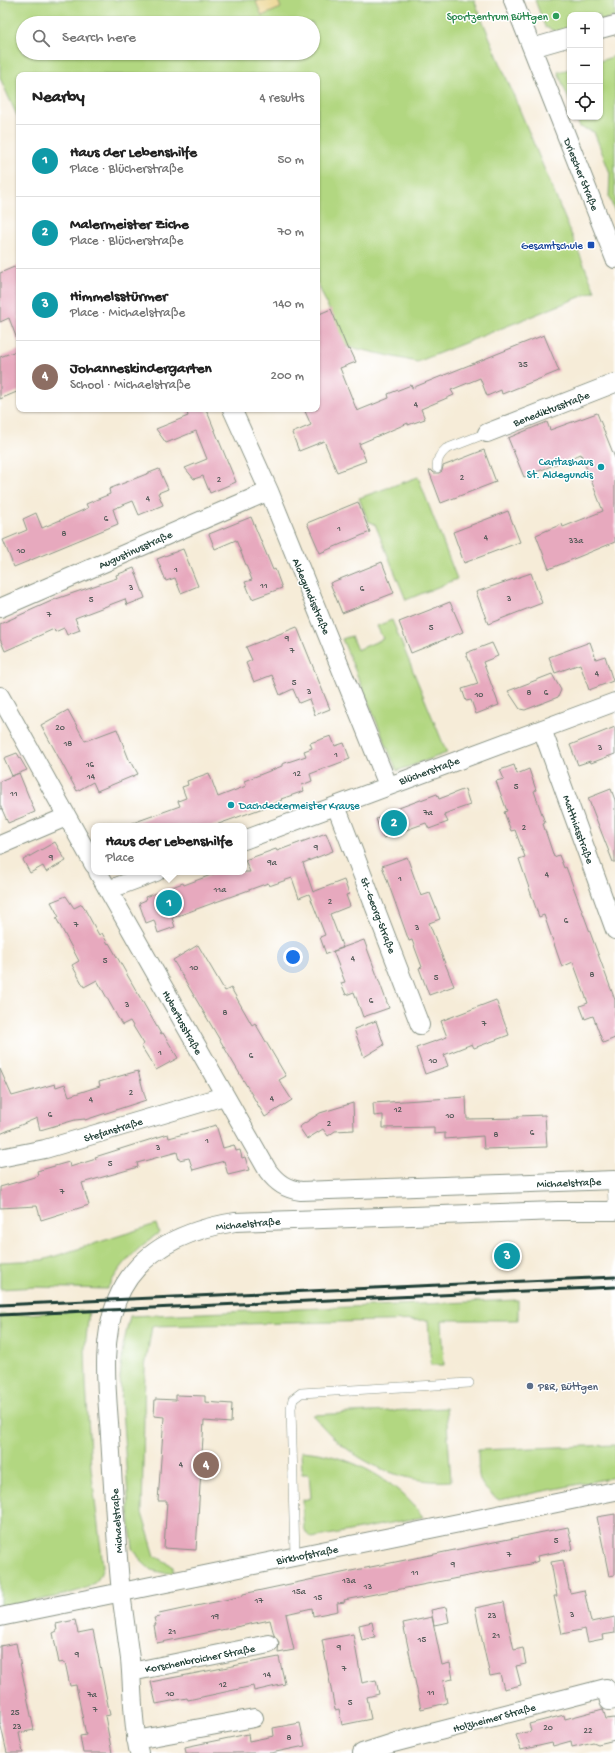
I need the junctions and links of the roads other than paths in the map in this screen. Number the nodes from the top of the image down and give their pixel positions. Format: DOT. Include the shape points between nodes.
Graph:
graph roads {
  1 [pos="513,0"];
  2 [pos="615,25"];
  3 [pos="603,28"];
  4 [pos="567,38"];
  5 [pos="532,48"];
  6 [pos="615,259"];
  7 [pos="615,383"];
  8 [pos="233,412"];
  9 [pos="487,433"];
  10 [pos="437,468"];
  11 [pos="269,490"];
  12 [pos="0,608"];
  13 [pos="0,696"];
  14 [pos="615,702"];
  15 [pos="542,729"];
  16 [pos="388,785"];
  17 [pos="336,806"];
  18 [pos="66,817"];
  19 [pos="247,839"];
  20 [pos="0,845"];
  21 [pos="91,860"];
  22 [pos="100,875"];
  23 [pos="148,875"];
  24 [pos="108,890"];
  25 [pos="615,930"];
  26 [pos="420,1026"];
  27 [pos="224,1096"];
  28 [pos="0,1158"];
  29 [pos="268,1171"];
  30 [pos="614,1180"];
  31 [pos="611,1211"];
  32 [pos="469,1383"];
  33 [pos="615,1491"];
  34 [pos="295,1556"];
  35 [pos="121,1592"];
  36 [pos="0,1617"];
  37 [pos="269,1644"];
  38 [pos="131,1672"];
  39 [pos="615,1700"];
  40 [pos="254,1718"];
  41 [pos="137,1747"];
  42 [pos="362,1753"];
  1 -- 5 [label="street, Driescher Straße"];
  2 -- 3 [label="street"];
  4 -- 5 [label="street"];
  5 -- 6 [label="street, Driescher Straße"];
  7 -- 9 [label="street, Benediktusstraße"];
  8 -- 11 [label="street, Aldegundisstraße"];
  9 -- 10 [label="lane" via="441,453 437,460"];
  11 -- 12 [label="street, Augustinusstraße"];
  11 -- 16 [label="street, Aldegundisstraße"];
  13 -- 18 [label="street"];
  14 -- 15 [label="street, Blücherstraße"];
  15 -- 16 [label="street, Blücherstraße"];
  15 -- 25 [label="street, Matthiasstraße"];
  16 -- 17 [label="street, Blücherstraße"];
  17 -- 19 [label="street, Blücherstraße"];
  17 -- 26 [label="street, St.-Georg-Straße"];
  18 -- 20 [label="street"];
  18 -- 21 [label="street"];
  22 -- 24 [label="street, Hubertusstraße"];
  23 -- 24 [label="street"];
  24 -- 27 [label="street, Hubertusstraße"];
  27 -- 28 [label="street, Stefanstraße" via="44,1149"];
  27 -- 29 [label="street, Hubertusstraße"];
  29 -- 30 [label="street, Michaelstraße" via="281,1184 301,1191"];
  30 -- 31 [label="lane, Michaelstraße"];
  31 -- 35 [label="street, Michaelstraße" via="235,1222 188,1233 162,1246 134,1271 123,1287 116,1301 109,1329 106,1362"];
  32 -- 34 [label="lane" via="301,1393 293,1399 291,1408"];
  33 -- 34 [label="street, Birkhofstraße"];
  34 -- 35 [label="street, Birkhofstraße"];
  35 -- 36 [label="street, Birkhofstraße"];
  35 -- 38 [label="street, Korschenbroicher Straße"];
  37 -- 38 [label="street, Korschenbroicher Straße"];
  38 -- 41 [label="street, Korschenbroicher Straße"];
  39 -- 42 [label="street, Holzheimer Straße" via="609,1701 606,1688"];
  40 -- 41 [label="street, Korschenbroicher Straße"];
}
